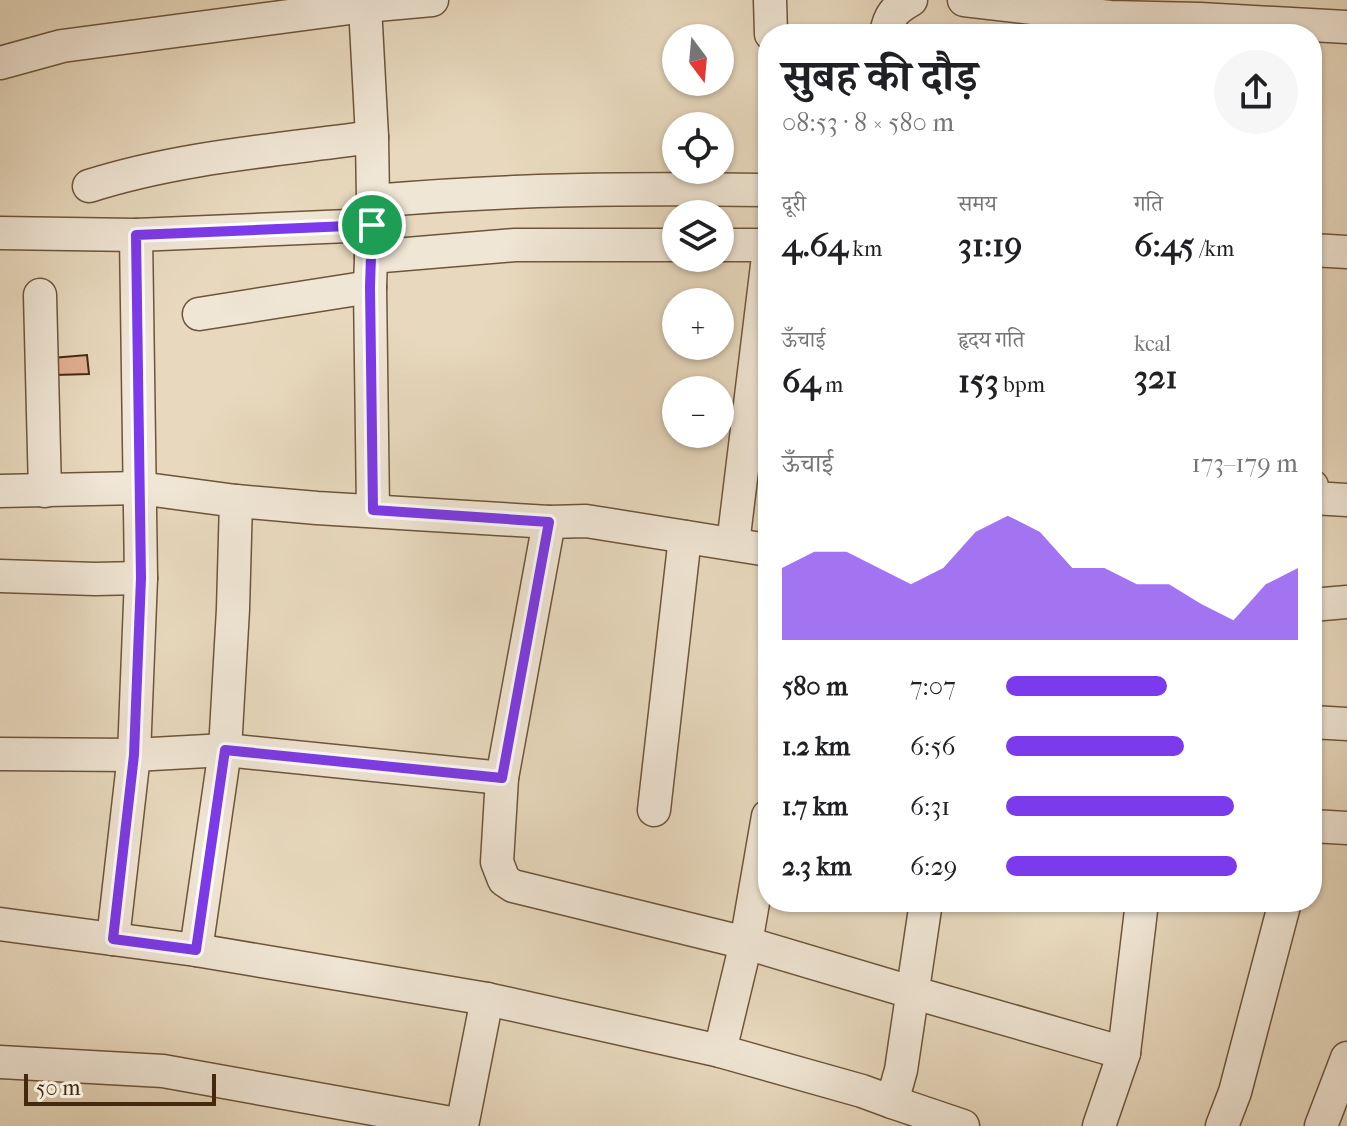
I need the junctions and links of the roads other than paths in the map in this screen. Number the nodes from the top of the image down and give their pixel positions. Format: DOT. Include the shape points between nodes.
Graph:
graph roads {
  1 [pos="432,0"];
  2 [pos="770,0"];
  3 [pos="911,0"];
  4 [pos="964,0"];
  5 [pos="365,6"];
  6 [pos="1314,20"];
  7 [pos="771,24"];
  8 [pos="888,24"];
  9 [pos="1347,27"];
  10 [pos="0,63"];
  11 [pos="372,137"];
  12 [pos="89,186"];
  13 [pos="758,190"];
  14 [pos="372,213"];
  15 [pos="0,233"];
  16 [pos="136,235"];
  17 [pos="662,245"];
  18 [pos="734,245"];
  19 [pos="758,245"];
  20 [pos="1322,251"];
  21 [pos="1347,252"];
  22 [pos="370,272"];
  23 [pos="40,295"];
  24 [pos="199,314"];
  25 [pos="758,329"];
  26 [pos="139,488"];
  27 [pos="0,491"];
  28 [pos="45,491"];
  29 [pos="1322,499"];
  30 [pos="1347,500"];
  31 [pos="236,501"];
  32 [pos="373,510"];
  33 [pos="549,522"];
  34 [pos="685,537"];
  35 [pos="733,544"];
  36 [pos="758,548"];
  37 [pos="0,576"];
  38 [pos="141,578"];
  39 [pos="1347,602"];
  40 [pos="1322,604"];
  41 [pos="1322,723"];
  42 [pos="1347,724"];
  43 [pos="225,750"];
  44 [pos="0,754"];
  45 [pos="134,755"];
  46 [pos="502,778"];
  47 [pos="654,810"];
  48 [pos="1322,827"];
  49 [pos="1347,828"];
  50 [pos="758,874"];
  51 [pos="925,912"];
  52 [pos="1141,912"];
  53 [pos="1282,912"];
  54 [pos="0,924"];
  55 [pos="113,939"];
  56 [pos="746,943"];
  57 [pos="196,950"];
  58 [pos="911,992"];
  59 [pos="487,999"];
  60 [pos="720,1051"];
  61 [pos="1124,1053"];
  62 [pos="1347,1058"];
  63 [pos="0,1062"];
  64 [pos="892,1102"];
  65 [pos="462,1126"];
  66 [pos="963,1126"];
  67 [pos="1099,1126"];
  68 [pos="1222,1126"];
  69 [pos="1321,1126"];
  1 -- 5 [label="street"];
  2 -- 7 [label="street"];
  3 -- 8 [label="street"];
  4 -- 6 [label="street" via="1110,17"];
  5 -- 10 [label="street" via="62,46"];
  5 -- 11 [label="street"];
  6 -- 9 [label="street"];
  11 -- 12 [label="street" via="169,165"];
  11 -- 14 [label="street"];
  13 -- 14 [label="street" via="422,196"];
  14 -- 16 [label="street"];
  14 -- 22 [label="street"];
  15 -- 16 [label="street"];
  16 -- 26 [label="street"];
  17 -- 22 [label="street" via="451,249"];
  18 -- 19 [label="street"];
  20 -- 21 [label="street"];
  22 -- 24 [label="street"];
  22 -- 32 [label="street"];
  23 -- 28 [label="street"];
  25 -- 35 [label="street"];
  26 -- 28 [label="street"];
  26 -- 31 [label="street"];
  26 -- 38 [label="street"];
  27 -- 28 [label="street"];
  29 -- 30 [label="street"];
  31 -- 32 [label="street"];
  31 -- 43 [label="street"];
  32 -- 33 [label="street"];
  33 -- 34 [label="street" via="586,521"];
  33 -- 46 [label="street"];
  34 -- 35 [label="street"];
  34 -- 47 [label="street"];
  35 -- 36 [label="street"];
  37 -- 38 [label="street"];
  38 -- 45 [label="street"];
  39 -- 40 [label="street"];
  41 -- 42 [label="street"];
  43 -- 45 [label="street"];
  43 -- 46 [label="street"];
  43 -- 57 [label="street"];
  44 -- 45 [label="street"];
  45 -- 55 [label="street"];
  46 -- 56 [label="street" via="497,862 504,880"];
  48 -- 49 [label="street"];
  50 -- 56 [label="street"];
  51 -- 58 [label="street"];
  52 -- 61 [label="street"];
  53 -- 68 [label="street"];
  54 -- 55 [label="street"];
  55 -- 57 [label="street"];
  56 -- 58 [label="street"];
  56 -- 60 [label="street"];
  57 -- 59 [label="street"];
  58 -- 61 [label="street"];
  58 -- 64 [label="street"];
  59 -- 60 [label="street"];
  59 -- 65 [label="street"];
  60 -- 64 [label="street"];
  61 -- 67 [label="street"];
  62 -- 69 [label="street"];
  63 -- 65 [label="street" via="163,1071"];
  64 -- 66 [label="street"];
}
